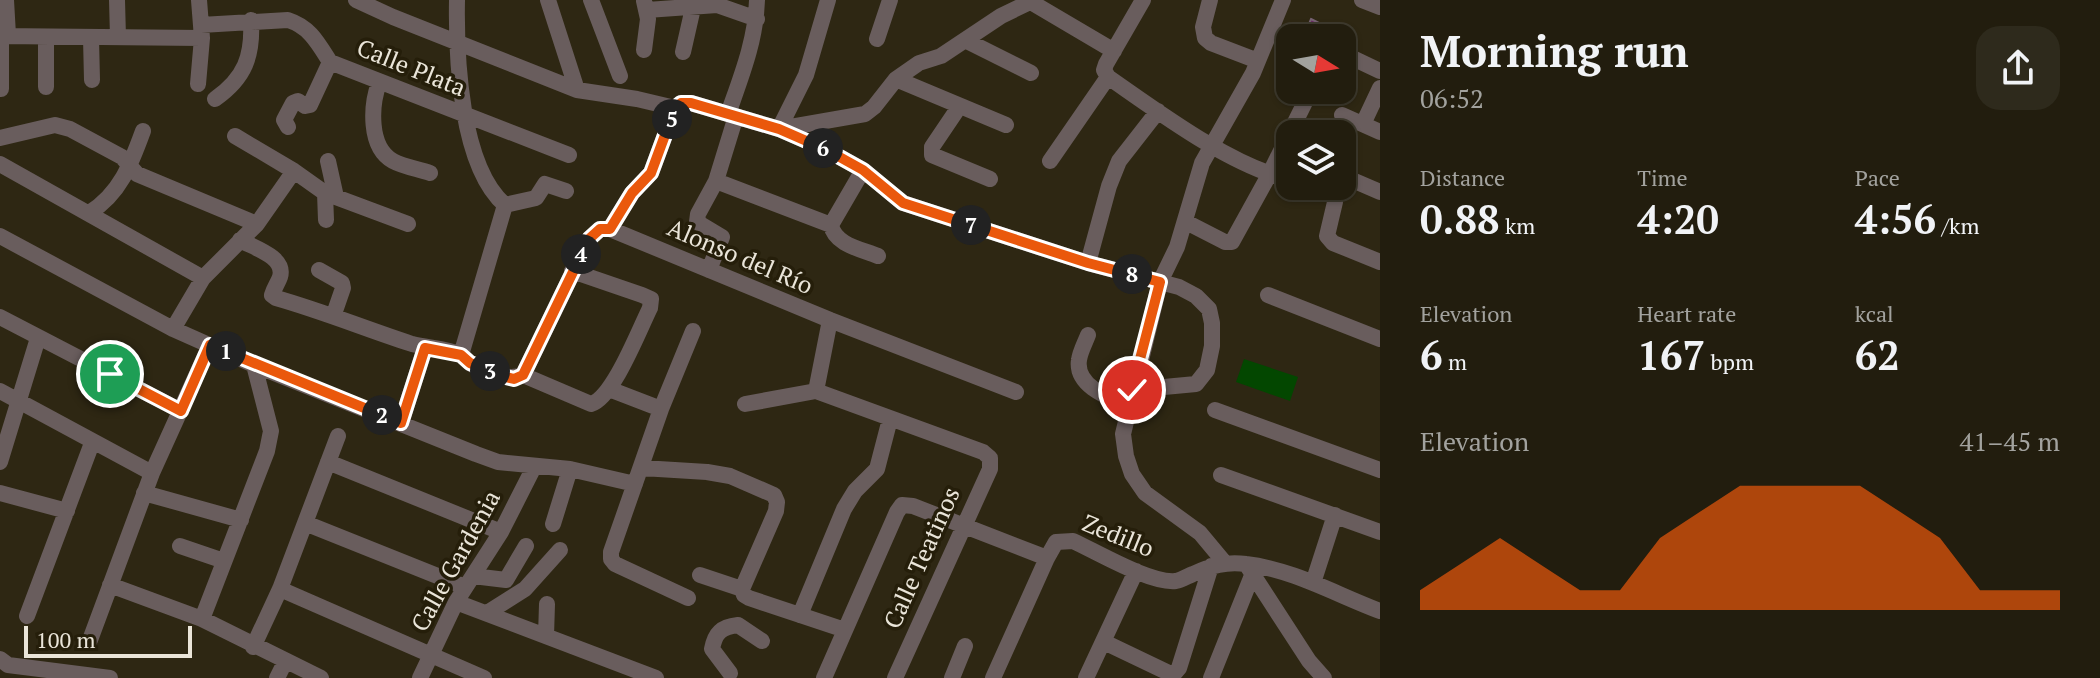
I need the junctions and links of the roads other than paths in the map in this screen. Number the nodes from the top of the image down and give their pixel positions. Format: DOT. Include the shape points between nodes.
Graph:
graph roads {
  1 [pos="6,0"];
  2 [pos="117,0"];
  3 [pos="199,0"];
  4 [pos="356,0"];
  5 [pos="457,0"];
  6 [pos="548,0"];
  7 [pos="591,0"];
  8 [pos="757,0"];
  9 [pos="828,0"];
  10 [pos="890,0"];
  11 [pos="1143,0"];
  12 [pos="1210,0"];
  13 [pos="1283,0"];
  14 [pos="1033,1"];
  15 [pos="717,3"];
  16 [pos="676,4"];
  17 [pos="645,5"];
  18 [pos="693,8"];
  19 [pos="757,19"];
  20 [pos="251,20"];
  21 [pos="201,32"];
  22 [pos="3,36"];
  23 [pos="46,37"];
  24 [pos="118,37"];
  25 [pos="91,38"];
  26 [pos="877,39"];
  27 [pos="965,40"];
  28 [pos="456,41"];
  29 [pos="644,50"];
  30 [pos="1114,51"];
  31 [pos="683,52"];
  32 [pos="1356,60"];
  33 [pos="1258,61"];
  34 [pos="330,62"];
  35 [pos="1380,71"];
  36 [pos="1031,73"];
  37 [pos="1106,73"];
  38 [pos="620,76"];
  39 [pos="896,79"];
  40 [pos="92,80"];
  41 [pos="379,83"];
  42 [pos="198,84"];
  43 [pos="46,87"];
  44 [pos="1380,88"];
  45 [pos="1,89"];
  46 [pos="577,90"];
  47 [pos="215,99"];
  48 [pos="1304,104"];
  49 [pos="959,107"];
  50 [pos="675,108"];
  51 [pos="1158,111"];
  52 [pos="732,115"];
  53 [pos="1342,115"];
  54 [pos="465,116"];
  55 [pos="1363,124"];
  56 [pos="1006,125"];
  57 [pos="288,127"];
  58 [pos="779,129"];
  59 [pos="143,131"];
  60 [pos="1380,132"];
  61 [pos="235,136"];
  62 [pos="0,138"];
  63 [pos="1212,145"];
  64 [pos="569,155"];
  65 [pos="328,161"];
  66 [pos="1050,161"];
  67 [pos="0,164"];
  68 [pos="130,165"];
  69 [pos="863,170"];
  70 [pos="294,171"];
  71 [pos="430,173"];
  72 [pos="1269,175"];
  73 [pos="1276,177"];
  74 [pos="990,179"];
  75 [pos="716,181"];
  76 [pos="1356,182"];
  77 [pos="566,191"];
  78 [pos="1380,192"];
  79 [pos="331,195"];
  80 [pos="1335,200"];
  81 [pos="505,205"];
  82 [pos="89,213"];
  83 [pos="326,220"];
  84 [pos="1186,222"];
  85 [pos="257,224"];
  86 [pos="408,224"];
  87 [pos="831,225"];
  88 [pos="610,229"];
  89 [pos="0,236"];
  90 [pos="240,240"];
  91 [pos="878,256"];
  92 [pos="1380,262"];
  93 [pos="1088,263"];
  94 [pos="319,270"];
  95 [pos="709,270"];
  96 [pos="572,271"];
  97 [pos="203,278"];
  98 [pos="1160,282"];
  99 [pos="1268,295"];
  100 [pos="334,314"];
  101 [pos="0,317"];
  102 [pos="830,320"];
  103 [pos="173,329"];
  104 [pos="693,331"];
  105 [pos="1088,335"];
  106 [pos="38,338"];
  107 [pos="1380,339"];
  108 [pos="210,345"];
  109 [pos="425,348"];
  110 [pos="461,355"];
  111 [pos="254,365"];
  112 [pos="523,375"];
  113 [pos="609,389"];
  114 [pos="0,391"];
  115 [pos="816,391"];
  116 [pos="1016,392"];
  117 [pos="1130,398"];
  118 [pos="17,401"];
  119 [pos="745,404"];
  120 [pos="661,409"];
  121 [pos="1215,410"];
  122 [pos="181,411"];
  123 [pos="890,419"];
  124 [pos="401,423"];
  125 [pos="338,436"];
  126 [pos="92,443"];
  127 [pos="0,462"];
  128 [pos="328,462"];
  129 [pos="534,467"];
  130 [pos="570,469"];
  131 [pos="1380,470"];
  132 [pos="152,473"];
  133 [pos="1221,475"];
  134 [pos="638,476"];
  135 [pos="0,493"];
  136 [pos="144,493"];
  137 [pos="67,511"];
  138 [pos="1335,515"];
  139 [pos="241,520"];
  140 [pos="305,523"];
  141 [pos="553,524"];
  142 [pos="962,527"];
  143 [pos="501,532"];
  144 [pos="1380,532"];
  145 [pos="180,546"];
  146 [pos="526,546"];
  147 [pos="560,550"];
  148 [pos="1047,558"];
  149 [pos="224,561"];
  150 [pos="1218,564"];
  151 [pos="1250,568"];
  152 [pos="1136,571"];
  153 [pos="700,575"];
  154 [pos="1313,583"];
  155 [pos="110,585"];
  156 [pos="465,588"];
  157 [pos="280,589"];
  158 [pos="742,589"];
  159 [pos="688,598"];
  160 [pos="547,604"];
  161 [pos="1380,611"];
  162 [pos="487,613"];
  163 [pos="800,615"];
  164 [pos="27,616"];
  165 [pos="202,619"];
  166 [pos="845,630"];
  167 [pos="546,636"];
  168 [pos="90,640"];
  169 [pos="762,641"];
  170 [pos="1104,642"];
  171 [pos="965,646"];
  172 [pos="253,647"];
  173 [pos="432,654"];
  174 [pos="1309,661"];
  175 [pos="285,662"];
  176 [pos="4,667"];
  177 [pos="733,676"];
  178 [pos="104,678"];
  179 [pos="277,678"];
  180 [pos="321,678"];
  181 [pos="420,678"];
  182 [pos="484,678"];
  183 [pos="656,678"];
  184 [pos="824,678"];
  185 [pos="895,678"];
  186 [pos="952,678"];
  187 [pos="993,678"];
  188 [pos="1086,678"];
  189 [pos="1211,678"];
  190 [pos="1303,678"];
  191 [pos="1324,678"];
  1 -- 22 [label="street"];
  2 -- 24 [label="street"];
  3 -- 21 [label="street"];
  4 -- 28 [label="street"];
  5 -- 28 [label="street"];
  6 -- 46 [label="street"];
  7 -- 38 [label="street"];
  8 -- 19 [label="street"];
  9 -- 58 [label="street" via="806,75"];
  10 -- 26 [label="street"];
  11 -- 30 [label="street"];
  12 -- 33 [label="street" via="1205,38"];
  13 -- 33 [label="street"];
  14 -- 27 [label="street"];
  14 -- 30 [label="street"];
  15 -- 18 [label="street"];
  15 -- 19 [label="street"];
  16 -- 17 [label="street"];
  16 -- 18 [label="street"];
  17 -- 29 [label="street"];
  18 -- 31 [label="street"];
  19 -- 52 [label="street"];
  20 -- 21 [label="street, Calle Plata"];
  20 -- 34 [label="street, Calle Plata" via="300,24"];
  20 -- 47 [label="street" via="252,46 244,67 233,87"];
  21 -- 24 [label="street, Calle Plata"];
  21 -- 42 [label="street"];
  22 -- 23 [label="street, Calle Plata"];
  22 -- 45 [label="street"];
  23 -- 25 [label="street, Calle Plata"];
  23 -- 43 [label="street"];
  24 -- 25 [label="street, Calle Plata"];
  25 -- 40 [label="street"];
  27 -- 36 [label="street"];
  27 -- 39 [label="street"];
  28 -- 46 [label="street"];
  28 -- 54 [label="street"];
  30 -- 37 [label="street"];
  32 -- 35 [label="street"];
  33 -- 63 [label="street"];
  34 -- 41 [label="street, Calle Plata"];
  34 -- 57 [label="street" via="310,105 293,103 284,120"];
  37 -- 51 [label="street"];
  37 -- 66 [label="street"];
  39 -- 49 [label="street"];
  39 -- 58 [label="street" via="865,114"];
  41 -- 54 [label="street, Calle Plata"];
  41 -- 71 [label="street" via="371,116 386,155"];
  44 -- 55 [label="street"];
  46 -- 50 [label="street"];
  48 -- 72 [label="street"];
  49 -- 56 [label="street"];
  49 -- 74 [label="street" via="932,155"];
  50 -- 52 [label="street" via="691,103"];
  50 -- 88 [label="street" via="651,173"];
  51 -- 63 [label="street"];
  51 -- 93 [label="street" via="1119,161"];
  52 -- 58 [label="street"];
  52 -- 75 [label="street"];
  53 -- 55 [label="street"];
  54 -- 64 [label="street, Calle Plata"];
  54 -- 81 [label="street" via="479,169"];
  55 -- 60 [label="street"];
  58 -- 69 [label="street"];
  59 -- 68 [label="street"];
  61 -- 70 [label="street"];
  62 -- 68 [label="street" via="55,125"];
  63 -- 72 [label="street"];
  63 -- 84 [label="street"];
  65 -- 79 [label="street"];
  67 -- 82 [label="street"];
  68 -- 82 [label="street" via="105,203"];
  68 -- 85 [label="street" via="137,174"];
  69 -- 87 [label="street"];
  69 -- 93 [label="street" via="903,203"];
  70 -- 79 [label="street"];
  70 -- 85 [label="street"];
  72 -- 73 [label="street"];
  72 -- 84 [label="street" via="1232,242"];
  75 -- 87 [label="street"];
  75 -- 95 [label="street" via="697,222 722,237"];
  76 -- 78 [label="street"];
  77 -- 81 [label="street" via="545,184 536,198"];
  79 -- 83 [label="street"];
  79 -- 86 [label="street"];
  80 -- 92 [label="street" via="1327,236"];
  81 -- 110 [label="street"];
  82 -- 97 [label="street"];
  84 -- 98 [label="street"];
  85 -- 90 [label="street"];
  87 -- 91 [label="street" via="839,241"];
  88 -- 95 [label="street, Alonso del Río"];
  88 -- 96 [label="street" via="600,229 589,239"];
  89 -- 103 [label="street"];
  90 -- 97 [label="street"];
  90 -- 100 [label="street" via="280,266 272,295"];
  93 -- 98 [label="street"];
  94 -- 100 [label="street" via="342,283"];
  95 -- 102 [label="street, Alonso del Río"];
  96 -- 112 [label="street"];
  96 -- 113 [label="street" via="651,299"];
  97 -- 103 [label="street"];
  98 -- 117 [label="street"];
  98 -- 117 [label="street" via="1196,296 1209,309 1212,346 1207,370 1196,384"];
  99 -- 107 [label="street"];
  100 -- 109 [label="street"];
  101 -- 106 [label="street"];
  102 -- 115 [label="street"];
  102 -- 116 [label="street, Alonso del Río"];
  103 -- 108 [label="street"];
  104 -- 120 [label="street"];
  105 -- 117 [label="street" via="1079,370 1089,385 1101,394"];
  106 -- 118 [label="street"];
  106 -- 122 [label="street"];
  108 -- 111 [label="street"];
  108 -- 122 [label="street"];
  109 -- 110 [label="street"];
  109 -- 124 [label="street"];
  110 -- 112 [label="street" via="502,376"];
  111 -- 124 [label="street"];
  111 -- 139 [label="street" via="271,431"];
  112 -- 113 [label="street" via="591,404"];
  113 -- 120 [label="street"];
  114 -- 118 [label="street"];
  115 -- 119 [label="street"];
  115 -- 123 [label="street"];
  117 -- 150 [label="street" via="1123,434 1132,474 1145,493 1200,533"];
  118 -- 126 [label="street"];
  118 -- 127 [label="street"];
  120 -- 134 [label="street"];
  121 -- 131 [label="street"];
  122 -- 132 [label="street"];
  123 -- 142 [label="street, Calle Teatinos" via="990,458 990,469"];
  123 -- 163 [label="street" via="877,469 844,509"];
  124 -- 129 [label="street" via="498,462"];
  125 -- 128 [label="street"];
  126 -- 132 [label="street"];
  126 -- 137 [label="street"];
  128 -- 140 [label="street"];
  128 -- 143 [label="street"];
  129 -- 130 [label="street"];
  129 -- 143 [label="street, Calle Gardenia"];
  130 -- 134 [label="street"];
  130 -- 141 [label="street"];
  132 -- 136 [label="street"];
  133 -- 138 [label="street"];
  134 -- 158 [label="street" via="707,472 774,495 776,511"];
  134 -- 159 [label="street" via="611,559"];
  135 -- 137 [label="street"];
  136 -- 139 [label="street"];
  136 -- 155 [label="street"];
  137 -- 164 [label="street"];
  138 -- 144 [label="street"];
  138 -- 154 [label="street"];
  139 -- 149 [label="street"];
  140 -- 156 [label="street"];
  140 -- 157 [label="street"];
  142 -- 148 [label="street"];
  142 -- 166 [label="street" via="902,505"];
  142 -- 185 [label="street, Calle Teatinos"];
  143 -- 156 [label="street, Calle Gardenia"];
  145 -- 149 [label="street"];
  146 -- 156 [label="street" via="506,580"];
  147 -- 162 [label="street" via="525,589"];
  148 -- 152 [label="street, Zedillo" via="1056,542 1073,541"];
  148 -- 187 [label="street"];
  149 -- 165 [label="street"];
  150 -- 151 [label="street, Zedillo"];
  150 -- 152 [label="street, Zedillo" via="1177,581"];
  150 -- 170 [label="street" via="1173,675"];
  151 -- 154 [label="street, Zedillo"];
  151 -- 174 [label="street"];
  151 -- 189 [label="street"];
  152 -- 170 [label="street"];
  153 -- 158 [label="street"];
  154 -- 161 [label="street, Zedillo"];
  155 -- 165 [label="street"];
  155 -- 168 [label="street"];
  156 -- 162 [label="street"];
  156 -- 173 [label="street, Calle Gardenia"];
  157 -- 172 [label="street"];
  157 -- 173 [label="street"];
  158 -- 163 [label="street" via="749,598"];
  160 -- 167 [label="street"];
  162 -- 167 [label="street"];
  163 -- 166 [label="street"];
  165 -- 172 [label="street"];
  166 -- 184 [label="street"];
  167 -- 183 [label="street"];
  169 -- 177 [label="street" via="738,625 725,626 715,635 712,649"];
  170 -- 188 [label="street"];
  171 -- 186 [label="street"];
  172 -- 175 [label="street"];
  173 -- 181 [label="street, Calle Gardenia"];
  173 -- 182 [label="street"];
  174 -- 190 [label="street"];
  174 -- 191 [label="street"];
  175 -- 179 [label="street"];
  175 -- 180 [label="street"];
  176 -- 178 [label="street"];
}
